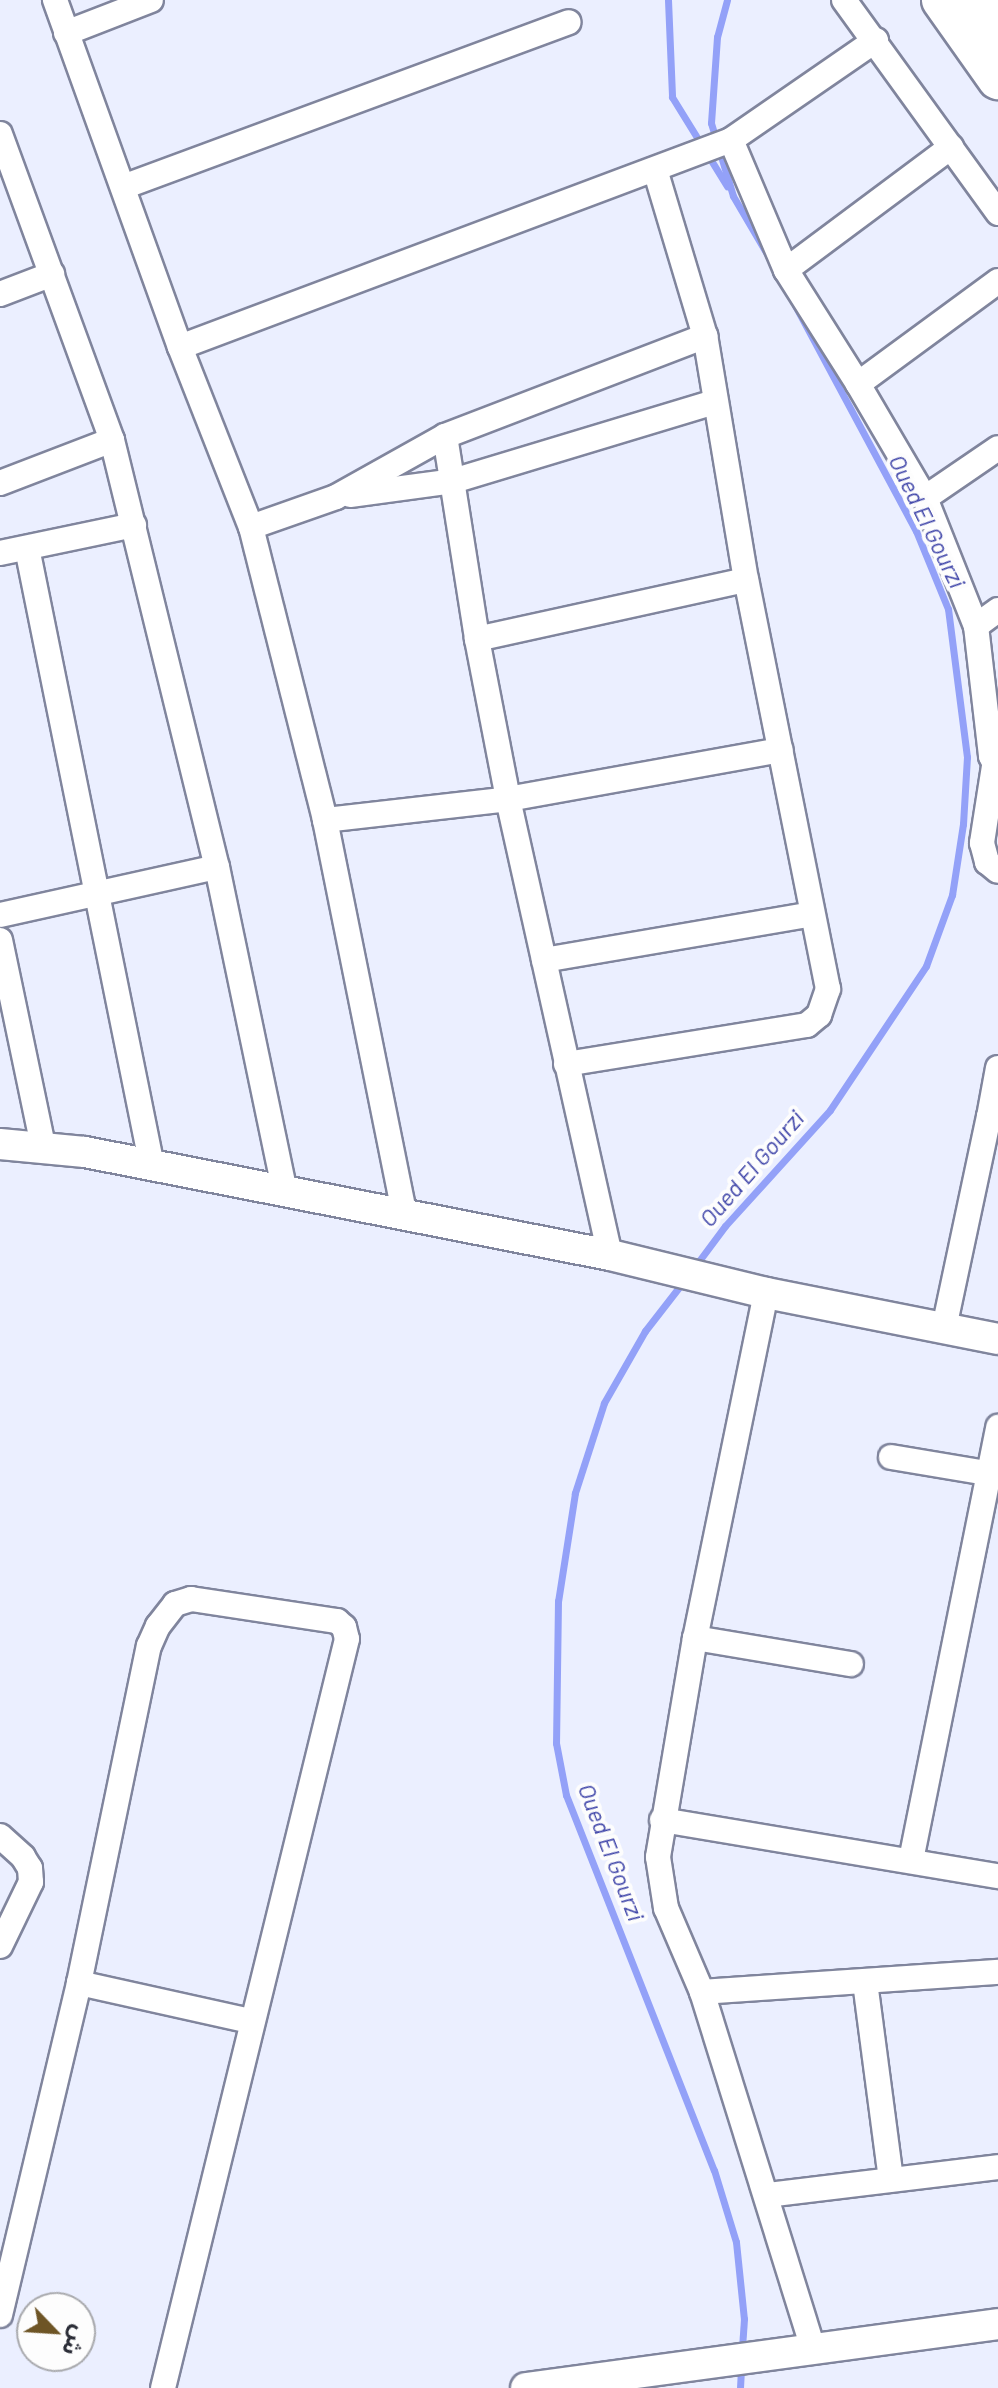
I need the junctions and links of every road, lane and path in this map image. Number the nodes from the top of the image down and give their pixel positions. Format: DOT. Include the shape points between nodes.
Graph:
graph roads {
  1 [pos="55,0"];
  2 [pos="151,0"];
  3 [pos="844,0"];
  4 [pos="942,0"];
  5 [pos="980,0"];
  6 [pos="568,22"];
  7 [pos="998,25"];
  8 [pos="66,33"];
  9 [pos="876,40"];
  10 [pos="998,79"];
  11 [pos="0,134"];
  12 [pos="725,142"];
  13 [pos="951,147"];
  14 [pos="655,169"];
  15 [pos="123,187"];
  16 [pos="998,213"];
  17 [pos="786,270"];
  18 [pos="52,274"];
  19 [pos="998,281"];
  20 [pos="0,294"];
  21 [pos="705,336"];
  22 [pos="180,347"];
  23 [pos="858,384"];
  24 [pos="715,402"];
  25 [pos="445,436"];
  26 [pos="112,440"];
  27 [pos="998,448"];
  28 [pos="453,481"];
  29 [pos="0,483"];
  30 [pos="336,497"];
  31 [pos="925,498"];
  32 [pos="134,525"];
  33 [pos="251,527"];
  34 [pos="27,548"];
  35 [pos="0,553"];
  36 [pos="746,580"];
  37 [pos="998,610"];
  38 [pos="976,626"];
  39 [pos="477,639"];
  40 [pos="781,750"];
  41 [pos="996,768"];
  42 [pos="508,799"];
  43 [pos="325,820"];
  44 [pos="217,867"];
  45 [pos="998,871"];
  46 [pos="94,894"];
  47 [pos="812,914"];
  48 [pos="0,915"];
  49 [pos="0,940"];
  50 [pos="544,960"];
  51 [pos="566,1064"];
  52 [pos="998,1068"];
  53 [pos="993,1118"];
  54 [pos="0,1144"];
  55 [pos="43,1146"];
  56 [pos="152,1166"];
  57 [pos="285,1193"];
  58 [pos="405,1217"];
  59 [pos="610,1255"];
  60 [pos="766,1293"];
  61 [pos="944,1328"];
  62 [pos="998,1339"];
  63 [pos="998,1427"];
  64 [pos="891,1457"];
  65 [pos="987,1473"];
  66 [pos="695,1638"];
  67 [pos="851,1664"];
  68 [pos="662,1820"];
  69 [pos="0,1836"];
  70 [pos="911,1860"];
  71 [pos="997,1881"];
  72 [pos="0,1946"];
  73 [pos="998,1972"];
  74 [pos="865,1982"];
  75 [pos="79,1983"];
  76 [pos="702,1992"];
  77 [pos="251,2021"];
  78 [pos="998,2167"];
  79 [pos="891,2179"];
  80 [pos="768,2195"];
  81 [pos="0,2315"];
  82 [pos="998,2324"];
  83 [pos="813,2348"];
  84 [pos="163,2388"];
  85 [pos="526,2388"];
  1 -- 8 [label="street"];
  2 -- 8 [label="street"];
  3 -- 9 [label="street"];
  4 -- 10 [label="highway"];
  5 -- 7 [label="highway"];
  6 -- 15 [label="street"];
  8 -- 15 [label="street"];
  9 -- 12 [label="street"];
  9 -- 13 [label="street"];
  11 -- 18 [label="street"];
  12 -- 14 [label="street"];
  12 -- 17 [label="street"];
  13 -- 16 [label="street"];
  13 -- 17 [label="street"];
  14 -- 21 [label="street"];
  14 -- 22 [label="street"];
  15 -- 22 [label="street"];
  17 -- 23 [label="street"];
  18 -- 20 [label="street"];
  18 -- 26 [label="street"];
  19 -- 23 [label="street"];
  21 -- 24 [label="street"];
  21 -- 25 [label="street"];
  22 -- 33 [label="street"];
  23 -- 31 [label="street"];
  24 -- 28 [label="street"];
  24 -- 36 [label="street"];
  25 -- 28 [label="street"];
  25 -- 30 [label="street"];
  26 -- 29 [label="street"];
  26 -- 32 [label="street"];
  27 -- 31 [label="street"];
  28 -- 30 [label="street"];
  28 -- 39 [label="street"];
  30 -- 33 [label="street"];
  31 -- 38 [label="street"];
  32 -- 34 [label="street"];
  32 -- 44 [label="street"];
  33 -- 43 [label="street"];
  34 -- 35 [label="street"];
  34 -- 46 [label="street"];
  36 -- 39 [label="street"];
  36 -- 40 [label="street"];
  37 -- 38 [label="street"];
  38 -- 41 [label="street"];
  39 -- 42 [label="street"];
  40 -- 42 [label="street"];
  40 -- 47 [label="street"];
  41 -- 45 [label="street" via="982,843 987,862"];
  42 -- 43 [label="street"];
  42 -- 50 [label="street"];
  43 -- 58 [label="street"];
  44 -- 46 [label="street"];
  44 -- 57 [label="street"];
  46 -- 48 [label="street"];
  46 -- 56 [label="street"];
  47 -- 50 [label="street"];
  47 -- 51 [label="street" via="828,989 819,1015 807,1025"];
  49 -- 55 [label="street"];
  50 -- 51 [label="street"];
  51 -- 59 [label="street"];
  52 -- 53 [label="street"];
  53 -- 61 [label="street"];
  54 -- 55 [label="street"];
  55 -- 56 [label="street"];
  56 -- 57 [label="street"];
  57 -- 58 [label="street"];
  58 -- 59 [label="street"];
  59 -- 60 [label="street"];
  60 -- 61 [label="street"];
  60 -- 66 [label="street"];
  61 -- 62 [label="street"];
  63 -- 65 [label="street"];
  64 -- 65 [label="street"];
  65 -- 70 [label="street"];
  66 -- 67 [label="street"];
  66 -- 68 [label="street"];
  68 -- 70 [label="street"];
  68 -- 76 [label="street" via="658,1867 666,1908"];
  69 -- 72 [label="street" via="23,1857 31,1882"];
  70 -- 71 [label="street"];
  73 -- 74 [label="street"];
  74 -- 76 [label="street"];
  74 -- 79 [label="street"];
  75 -- 77 [label="street"];
  75 -- 77 [label="street" via="149,1646 165,1612 191,1599 326,1618 344,1627 347,1639"];
  75 -- 81 [label="street"];
  76 -- 80 [label="street"];
  77 -- 84 [label="street"];
  78 -- 79 [label="street"];
  79 -- 80 [label="street"];
  80 -- 83 [label="street"];
  82 -- 83 [label="street"];
  83 -- 85 [label="street"];
}
